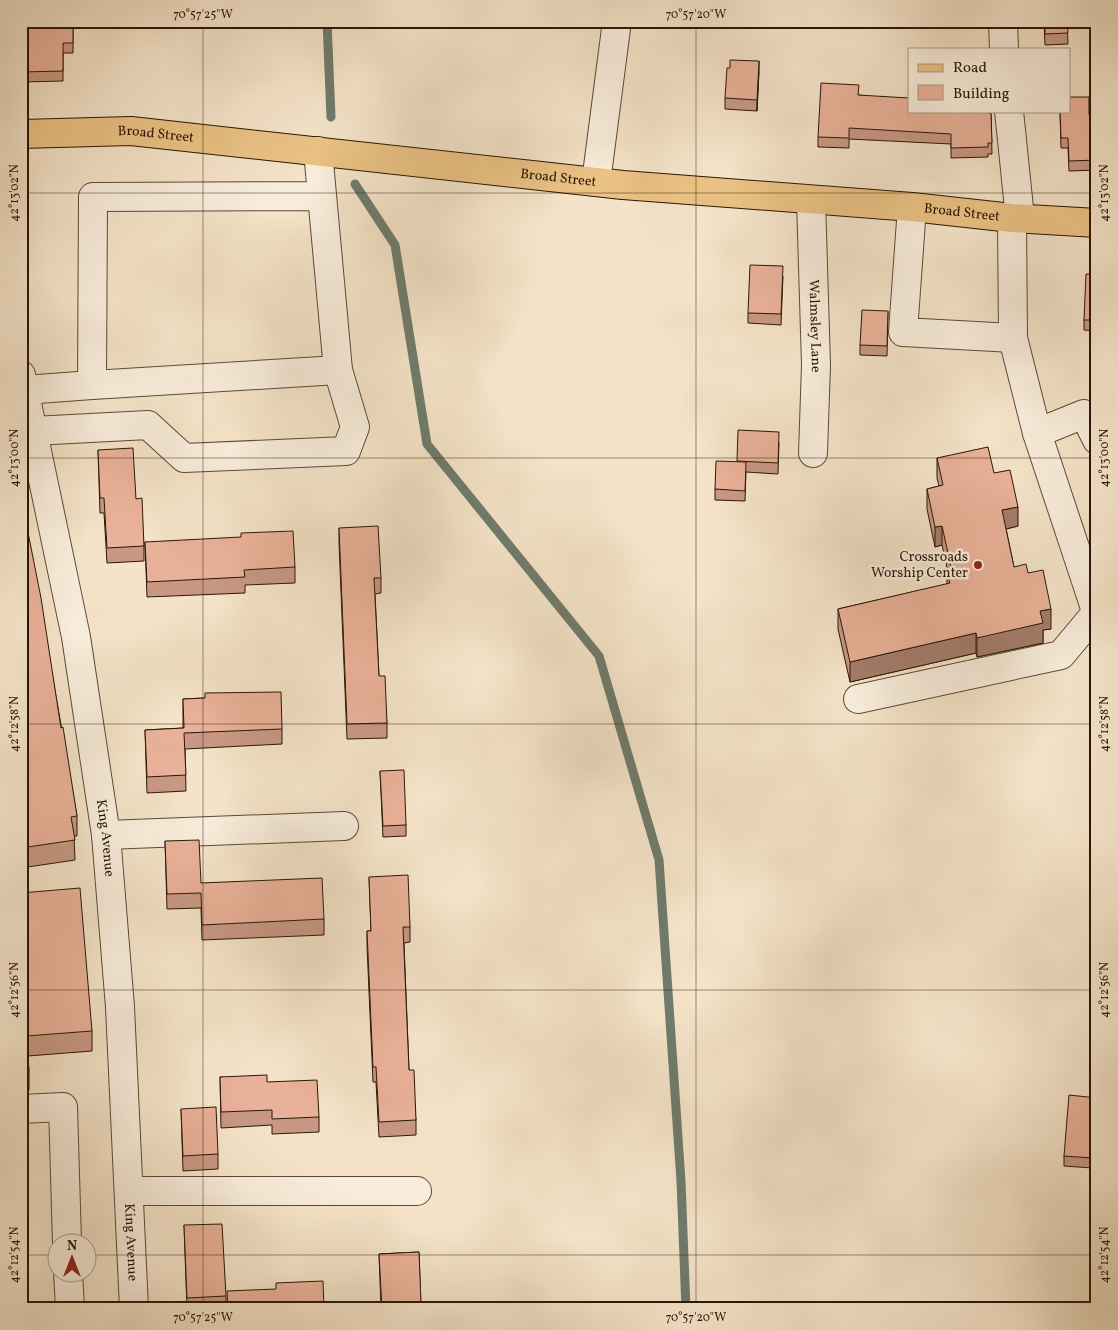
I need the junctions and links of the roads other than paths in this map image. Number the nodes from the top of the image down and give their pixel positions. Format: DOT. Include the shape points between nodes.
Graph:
graph roads {
  1 [pos="617,21"];
  2 [pos="1004,21"];
  3 [pos="1004,48"];
  4 [pos="1009,112"];
  5 [pos="21,134"];
  6 [pos="318,151"];
  7 [pos="596,182"];
  8 [pos="322,196"];
  9 [pos="811,200"];
  10 [pos="912,207"];
  11 [pos="1016,218"];
  12 [pos="1097,223"];
  13 [pos="1013,338"];
  14 [pos="338,370"];
  15 [pos="23,382"];
  16 [pos="92,385"];
  17 [pos="33,432"];
  18 [pos="1038,433"];
  19 [pos="1097,440"];
  20 [pos="813,453"];
  21 [pos="1096,614"];
  22 [pos="858,699"];
  23 [pos="344,826"];
  24 [pos="106,835"];
  25 [pos="21,1109"];
  26 [pos="129,1191"];
  27 [pos="417,1191"];
  28 [pos="67,1232"];
  29 [pos="69,1282"];
  30 [pos="70,1309"];
  31 [pos="134,1309"];
  1 -- 7 [label="street"];
  2 -- 3 [label="street"];
  4 -- 11 [label="street"];
  5 -- 6 [label="main road, Broad Street" via="131,131"];
  6 -- 7 [label="main road, Broad Street"];
  6 -- 8 [label="street"];
  7 -- 9 [label="main road, Broad Street"];
  8 -- 14 [label="street"];
  8 -- 16 [label="street" via="93,197"];
  9 -- 10 [label="main road, Broad Street"];
  9 -- 20 [label="street, Walmsley Lane" via="816,366"];
  10 -- 11 [label="main road, Broad Street"];
  10 -- 13 [label="street" via="904,332"];
  11 -- 12 [label="main road, Broad Street"];
  11 -- 13 [label="street"];
  13 -- 18 [label="street"];
  14 -- 16 [label="street"];
  14 -- 17 [label="street" via="354,427 346,451 184,458 148,425"];
  15 -- 16 [label="street"];
  15 -- 17 [label="street, King Avenue"];
  17 -- 24 [label="street, King Avenue" via="76,637"];
  18 -- 19 [label="street" via="1084,414"];
  18 -- 21 [label="street"];
  21 -- 22 [label="street" via="1061,655"];
  23 -- 24 [label="street"];
  24 -- 26 [label="street, King Avenue" via="120,1007"];
  25 -- 28 [label="street" via="63,1107"];
  26 -- 27 [label="street"];
  26 -- 31 [label="street, King Avenue"];
  29 -- 30 [label="street"];
}
